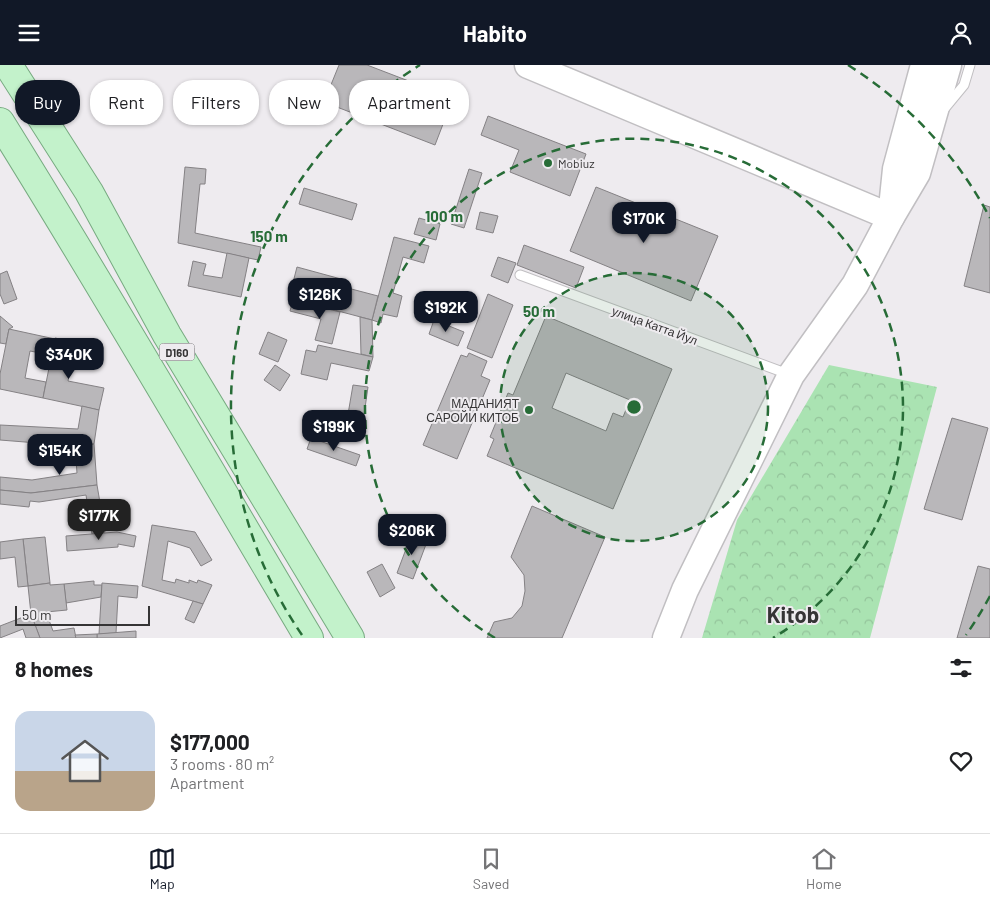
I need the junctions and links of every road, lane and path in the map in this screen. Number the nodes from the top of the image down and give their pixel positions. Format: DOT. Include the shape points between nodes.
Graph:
graph roads {
  1 [pos="8,65"];
  2 [pos="528,65"];
  3 [pos="924,65"];
  4 [pos="948,65"];
  5 [pos="970,65"];
  6 [pos="0,123"];
  7 [pos="931,126"];
  8 [pos="891,217"];
  9 [pos="119,245"];
  10 [pos="89,265"];
  11 [pos="520,275"];
  12 [pos="791,375"];
  13 [pos="309,638"];
  14 [pos="350,638"];
  15 [pos="666,638"];
  1 -- 9 [label="main road, D160"];
  2 -- 8 [label="main road"];
  3 -- 8 [label="main road" via="896,169"];
  4 -- 7 [label="main road"];
  5 -- 7 [label="lane" via="964,85"];
  6 -- 10 [label="main road, D160"];
  7 -- 8 [label="main road" via="917,173"];
  8 -- 12 [label="main road" via="855,285"];
  9 -- 10 [label="main road"];
  9 -- 14 [label="main road, D160" via="167,335"];
  10 -- 13 [label="main road, D160"];
  11 -- 12 [label="lane, улица Катта Йул"];
  12 -- 15 [label="main road" via="685,589"];
}
